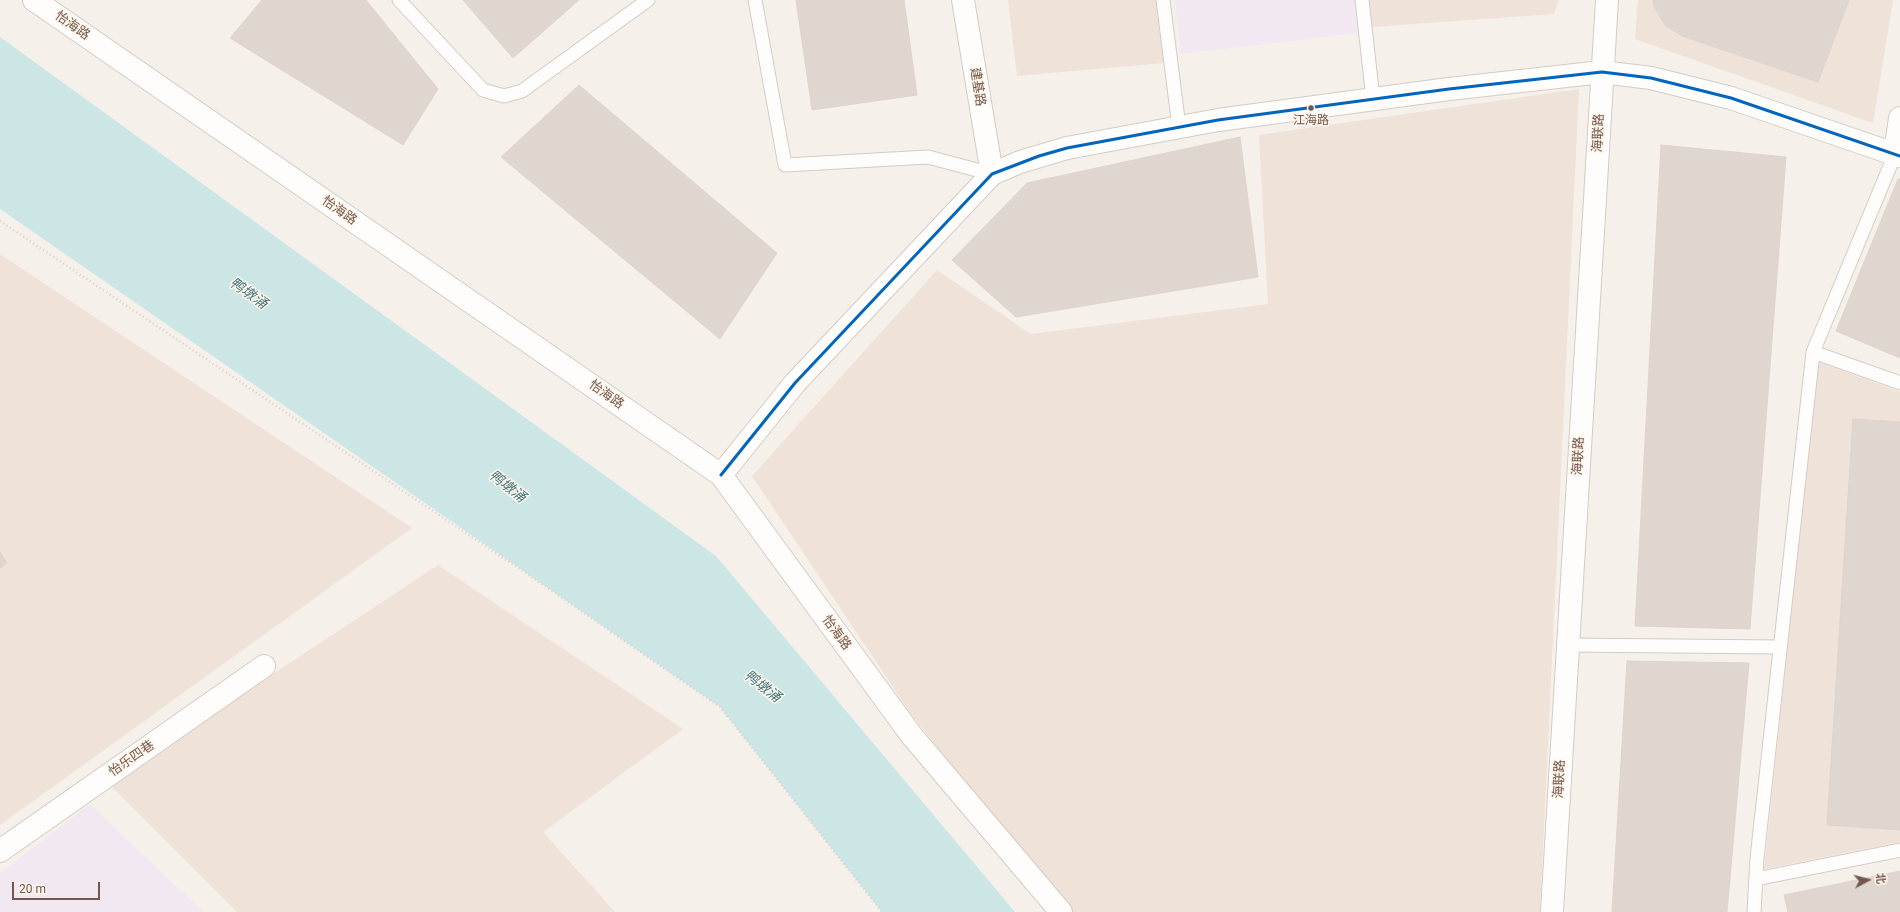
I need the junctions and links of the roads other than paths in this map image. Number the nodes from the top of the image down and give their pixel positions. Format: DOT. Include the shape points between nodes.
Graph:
graph roads {
  1 [pos="34,0"];
  2 [pos="399,0"];
  3 [pos="754,0"];
  4 [pos="963,0"];
  5 [pos="1163,0"];
  6 [pos="1362,0"];
  7 [pos="1607,0"];
  8 [pos="640,2"];
  9 [pos="1602,72"];
  10 [pos="1373,99"];
  11 [pos="1900,118"];
  12 [pos="1179,127"];
  13 [pos="1898,155"];
  14 [pos="992,174"];
  15 [pos="1813,352"];
  16 [pos="1900,383"];
  17 [pos="720,475"];
  18 [pos="1568,645"];
  19 [pos="1780,647"];
  20 [pos="264,666"];
  21 [pos="1900,850"];
  22 [pos="0,851"];
  23 [pos="1756,879"];
  24 [pos="1061,912"];
  25 [pos="1552,912"];
  26 [pos="1754,912"];
  1 -- 17 [label="street, 怡海路"];
  2 -- 8 [label="lane" via="483,90 504,96 522,91"];
  3 -- 14 [label="lane" via="785,164 928,157"];
  4 -- 14 [label="street, 建基路"];
  5 -- 12 [label="lane"];
  6 -- 10 [label="lane"];
  7 -- 9 [label="street, 海联路"];
  9 -- 10 [label="street"];
  9 -- 13 [label="street" via="1652,78 1731,98"];
  9 -- 18 [label="street, 海联路"];
  10 -- 12 [label="street"];
  11 -- 13 [label="street"];
  12 -- 14 [label="street" via="1067,148 1020,162"];
  13 -- 15 [label="lane"];
  14 -- 17 [label="street" via="795,383"];
  15 -- 16 [label="lane"];
  15 -- 19 [label="lane"];
  17 -- 24 [label="street, 怡海路" via="912,736"];
  18 -- 19 [label="lane"];
  18 -- 25 [label="street, 海联路"];
  19 -- 23 [label="lane"];
  20 -- 22 [label="street, 怡乐四巷"];
  21 -- 23 [label="lane"];
  23 -- 26 [label="lane"];
}
